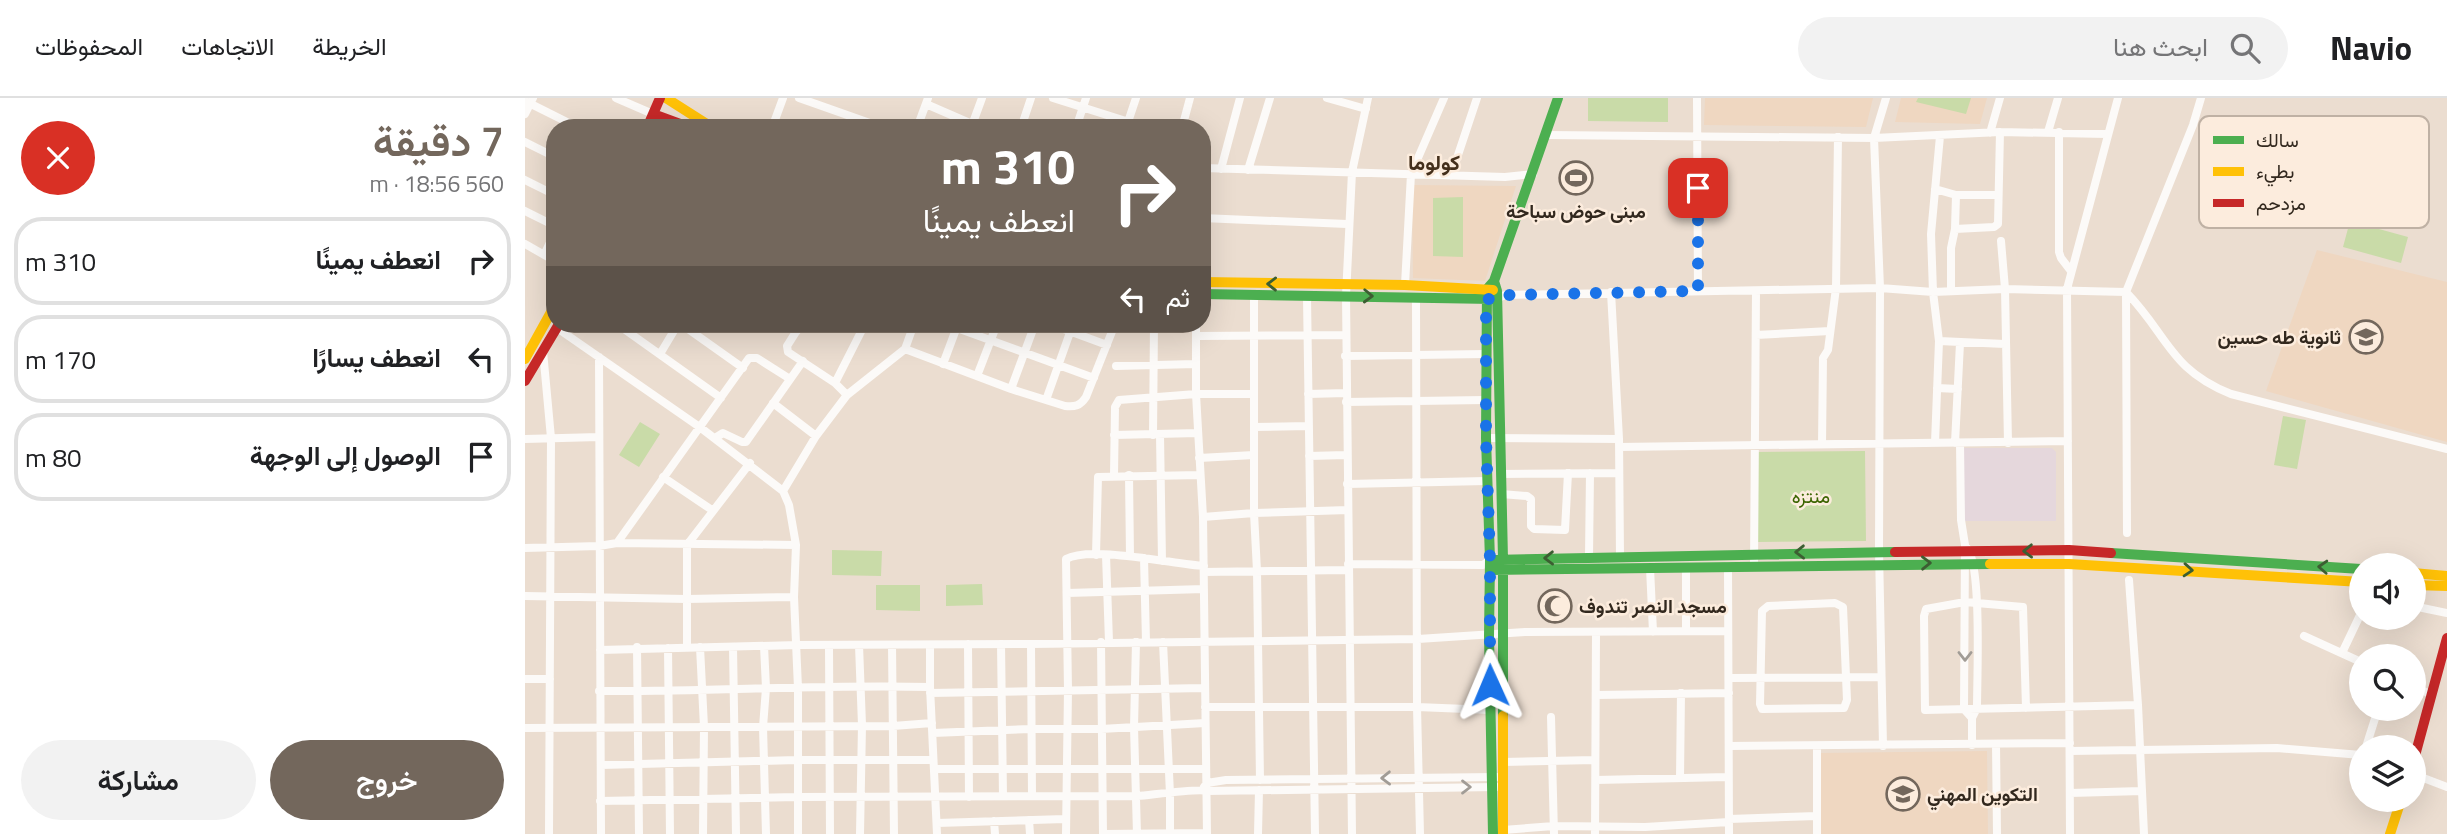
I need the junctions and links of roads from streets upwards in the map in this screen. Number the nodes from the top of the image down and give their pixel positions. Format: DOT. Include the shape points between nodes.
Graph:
graph roads {
  1 [pos="616,98"];
  2 [pos="660,98"];
  3 [pos="783,98"];
  4 [pos="799,98"];
  5 [pos="982,98"];
  6 [pos="1031,98"];
  7 [pos="1053,98"];
  8 [pos="1086,98"];
  9 [pos="1136,98"];
  10 [pos="1190,98"];
  11 [pos="1240,98"];
  12 [pos="1270,98"];
  13 [pos="1327,98"];
  14 [pos="1368,98"];
  15 [pos="1444,98"];
  16 [pos="1477,98"];
  17 [pos="1558,98"];
  18 [pos="1697,98"];
  19 [pos="1886,98"];
  20 [pos="2000,98"];
  21 [pos="2058,98"];
  22 [pos="2118,98"];
  23 [pos="2201,98"];
  24 [pos="672,100"];
  25 [pos="530,101"];
  26 [pos="927,101"];
  27 [pos="1083,108"];
  28 [pos="1366,108"];
  29 [pos="525,114"];
  30 [pos="653,114"];
  31 [pos="563,119"];
  32 [pos="651,119"];
  33 [pos="660,119"];
  34 [pos="666,119"];
  35 [pos="700,119"];
  36 [pos="775,119"];
  37 [pos="851,119"];
  38 [pos="920,119"];
  39 [pos="959,119"];
  40 [pos="974,119"];
  41 [pos="1024,119"];
  42 [pos="1079,119"];
  43 [pos="1111,119"];
  44 [pos="1129,119"];
  45 [pos="1184,119"];
  46 [pos="2000,132"];
  47 [pos="2048,132"];
  48 [pos="2059,132"];
  49 [pos="1990,133"];
  50 [pos="2106,134"];
  51 [pos="1547,135"];
  52 [pos="1940,135"];
  53 [pos="1697,137"];
  54 [pos="1838,137"];
  55 [pos="1874,138"];
  56 [pos="525,142"];
  57 [pos="546,152"];
  58 [pos="1211,168"];
  59 [pos="1221,169"];
  60 [pos="1248,170"];
  61 [pos="1352,172"];
  62 [pos="1411,174"];
  63 [pos="1533,174"];
  64 [pos="1451,176"];
  65 [pos="525,180"];
  66 [pos="1935,189"];
  67 [pos="546,190"];
  68 [pos="1956,195"];
  69 [pos="1997,195"];
  70 [pos="525,211"];
  71 [pos="1211,218"];
  72 [pos="546,222"];
  73 [pos="1347,224"];
  74 [pos="1955,229"];
  75 [pos="2001,241"];
  76 [pos="525,244"];
  77 [pos="546,250"];
  78 [pos="544,254"];
  79 [pos="2071,271"];
  80 [pos="1211,282"];
  81 [pos="1405,285"];
  82 [pos="1836,288"];
  83 [pos="1880,288"];
  84 [pos="2005,289"];
  85 [pos="2067,289"];
  86 [pos="1346,290"];
  87 [pos="1698,291"];
  88 [pos="1756,291"];
  89 [pos="1951,291"];
  90 [pos="1494,292"];
  91 [pos="1611,292"];
  92 [pos="1933,292"];
  93 [pos="2126,292"];
  94 [pos="1211,294"];
  95 [pos="1254,295"];
  96 [pos="1307,297"];
  97 [pos="1416,298"];
  98 [pos="546,321"];
  99 [pos="1830,331"];
  100 [pos="554,333"];
  101 [pos="567,333"];
  102 [pos="630,333"];
  103 [pos="674,333"];
  104 [pos="693,333"];
  105 [pos="796,333"];
  106 [pos="860,333"];
  107 [pos="911,333"];
  108 [pos="955,333"];
  109 [pos="974,333"];
  110 [pos="994,333"];
  111 [pos="1032,333"];
  112 [pos="1070,333"];
  113 [pos="1082,333"];
  114 [pos="1112,333"];
  115 [pos="1154,333"];
  116 [pos="1253,334"];
  117 [pos="1308,335"];
  118 [pos="1346,335"];
  119 [pos="1756,335"];
  120 [pos="1196,336"];
  121 [pos="991,340"];
  122 [pos="1938,341"];
  123 [pos="1959,343"];
  124 [pos="2005,344"];
  125 [pos="1107,345"];
  126 [pos="905,349"];
  127 [pos="543,350"];
  128 [pos="1024,353"];
  129 [pos="660,354"];
  130 [pos="1415,354"];
  131 [pos="1485,354"];
  132 [pos="1346,356"];
  133 [pos="599,357"];
  134 [pos="525,359"];
  135 [pos="803,361"];
  136 [pos="943,364"];
  137 [pos="1196,364"];
  138 [pos="1153,365"];
  139 [pos="1058,366"];
  140 [pos="1116,366"];
  141 [pos="743,368"];
  142 [pos="977,376"];
  143 [pos="1094,377"];
  144 [pos="790,379"];
  145 [pos="525,381"];
  146 [pos="835,383"];
  147 [pos="1937,388"];
  148 [pos="1011,389"];
  149 [pos="1958,389"];
  150 [pos="1196,394"];
  151 [pos="1254,394"];
  152 [pos="1308,394"];
  153 [pos="848,395"];
  154 [pos="1152,397"];
  155 [pos="1346,397"];
  156 [pos="721,398"];
  157 [pos="1046,400"];
  158 [pos="1415,400"];
  159 [pos="1485,400"];
  160 [pos="773,403"];
  161 [pos="1309,426"];
  162 [pos="1254,427"];
  163 [pos="701,428"];
  164 [pos="1198,433"];
  165 [pos="1114,435"];
  166 [pos="1156,435"];
  167 [pos="816,436"];
  168 [pos="599,437"];
  169 [pos="551,438"];
  170 [pos="715,438"];
  171 [pos="1486,438"];
  172 [pos="1500,438"];
  173 [pos="525,439"];
  174 [pos="2068,441"];
  175 [pos="1619,443"];
  176 [pos="1935,443"];
  177 [pos="1958,443"];
  178 [pos="2008,443"];
  179 [pos="1755,444"];
  180 [pos="1822,444"];
  181 [pos="1878,444"];
  182 [pos="2447,449"];
  183 [pos="1254,455"];
  184 [pos="1346,455"];
  185 [pos="1309,456"];
  186 [pos="1199,458"];
  187 [pos="750,463"];
  188 [pos="1568,473"];
  189 [pos="1590,473"];
  190 [pos="1619,473"];
  191 [pos="1162,474"];
  192 [pos="1501,474"];
  193 [pos="1114,475"];
  194 [pos="1129,475"];
  195 [pos="1200,475"];
  196 [pos="663,477"];
  197 [pos="1418,481"];
  198 [pos="1486,481"];
  199 [pos="1347,484"];
  200 [pos="783,491"];
  201 [pos="1501,494"];
  202 [pos="712,510"];
  203 [pos="1347,510"];
  204 [pos="1310,511"];
  205 [pos="1254,513"];
  206 [pos="1203,517"];
  207 [pos="2127,533"];
  208 [pos="617,543"];
  209 [pos="687,545"];
  210 [pos="796,545"];
  211 [pos="599,546"];
  212 [pos="525,548"];
  213 [pos="548,549"];
  214 [pos="2069,550"];
  215 [pos="1879,551"];
  216 [pos="1753,553"];
  217 [pos="1096,555"];
  218 [pos="1106,555"];
  219 [pos="1967,555"];
  220 [pos="1130,556"];
  221 [pos="1620,556"];
  222 [pos="1590,557"];
  223 [pos="1145,558"];
  224 [pos="2120,560"];
  225 [pos="1162,561"];
  226 [pos="1604,563"];
  227 [pos="1417,564"];
  228 [pos="1880,564"];
  229 [pos="2069,564"];
  230 [pos="1488,565"];
  231 [pos="1503,565"];
  232 [pos="1728,566"];
  233 [pos="1754,566"];
  234 [pos="1348,567"];
  235 [pos="1686,567"];
  236 [pos="1650,568"];
  237 [pos="2349,568"];
  238 [pos="1204,569"];
  239 [pos="1257,571"];
  240 [pos="1312,571"];
  241 [pos="2426,574"];
  242 [pos="2447,576"];
  243 [pos="2129,580"];
  244 [pos="2349,581"];
  245 [pos="2426,585"];
  246 [pos="2447,586"];
  247 [pos="1204,589"];
  248 [pos="1145,591"];
  249 [pos="1106,592"];
  250 [pos="1066,593"];
  251 [pos="525,596"];
  252 [pos="549,596"];
  253 [pos="794,597"];
  254 [pos="600,598"];
  255 [pos="687,599"];
  256 [pos="1976,602"];
  257 [pos="1965,603"];
  258 [pos="2426,609"];
  259 [pos="2447,613"];
  260 [pos="2353,630"];
  261 [pos="1686,631"];
  262 [pos="1728,631"];
  263 [pos="1596,632"];
  264 [pos="1653,632"];
  265 [pos="1503,634"];
  266 [pos="1489,636"];
  267 [pos="2304,636"];
  268 [pos="2447,638"];
  269 [pos="1417,639"];
  270 [pos="1203,640"];
  271 [pos="1257,640"];
  272 [pos="1312,640"];
  273 [pos="1350,640"];
  274 [pos="1105,642"];
  275 [pos="1141,642"];
  276 [pos="1163,642"];
  277 [pos="1067,643"];
  278 [pos="968,644"];
  279 [pos="1001,644"];
  280 [pos="1031,644"];
  281 [pos="797,645"];
  282 [pos="859,645"];
  283 [pos="892,645"];
  284 [pos="930,645"];
  285 [pos="764,646"];
  286 [pos="829,646"];
  287 [pos="687,647"];
  288 [pos="700,647"];
  289 [pos="733,647"];
  290 [pos="637,648"];
  291 [pos="668,648"];
  292 [pos="600,650"];
  293 [pos="2342,653"];
  294 [pos="2349,656"];
  295 [pos="1846,676"];
  296 [pos="1761,677"];
  297 [pos="1881,677"];
  298 [pos="1729,678"];
  299 [pos="525,679"];
  300 [pos="550,679"];
  301 [pos="861,686"];
  302 [pos="893,686"];
  303 [pos="829,687"];
  304 [pos="766,688"];
  305 [pos="798,688"];
  306 [pos="1100,688"];
  307 [pos="1204,688"];
  308 [pos="1167,689"];
  309 [pos="734,690"];
  310 [pos="930,690"];
  311 [pos="1068,690"];
  312 [pos="1134,690"];
  313 [pos="599,691"];
  314 [pos="636,691"];
  315 [pos="669,691"];
  316 [pos="703,691"];
  317 [pos="967,691"];
  318 [pos="1001,691"];
  319 [pos="1031,691"];
  320 [pos="1729,692"];
  321 [pos="2426,692"];
  322 [pos="1681,693"];
  323 [pos="1597,695"];
  324 [pos="2432,695"];
  325 [pos="2138,705"];
  326 [pos="1205,706"];
  327 [pos="1417,707"];
  328 [pos="1258,708"];
  329 [pos="1313,708"];
  330 [pos="1351,708"];
  331 [pos="1977,708"];
  332 [pos="2026,708"];
  333 [pos="2071,708"];
  334 [pos="1964,709"];
  335 [pos="1491,710"];
  336 [pos="1551,717"];
  337 [pos="1972,718"];
  338 [pos="932,723"];
  339 [pos="1205,723"];
  340 [pos="798,724"];
  341 [pos="829,725"];
  342 [pos="862,725"];
  343 [pos="893,726"];
  344 [pos="1167,726"];
  345 [pos="704,727"];
  346 [pos="733,727"];
  347 [pos="763,727"];
  348 [pos="1134,727"];
  349 [pos="525,728"];
  350 [pos="550,728"];
  351 [pos="638,728"];
  352 [pos="669,728"];
  353 [pos="1068,728"];
  354 [pos="600,729"];
  355 [pos="1031,729"];
  356 [pos="1101,729"];
  357 [pos="1003,730"];
  358 [pos="969,732"];
  359 [pos="933,733"];
  360 [pos="2421,735"];
  361 [pos="1996,744"];
  362 [pos="1972,745"];
  363 [pos="1729,746"];
  364 [pos="1817,746"];
  365 [pos="1883,746"];
  366 [pos="2070,747"];
  367 [pos="2141,749"];
  368 [pos="2349,754"];
  369 [pos="766,760"];
  370 [pos="797,760"];
  371 [pos="830,760"];
  372 [pos="862,760"];
  373 [pos="894,760"];
  374 [pos="1595,760"];
  375 [pos="734,762"];
  376 [pos="1503,762"];
  377 [pos="1550,762"];
  378 [pos="670,763"];
  379 [pos="703,763"];
  380 [pos="638,764"];
  381 [pos="601,765"];
  382 [pos="934,765"];
  383 [pos="1168,768"];
  384 [pos="1205,768"];
  385 [pos="1066,769"];
  386 [pos="1101,769"];
  387 [pos="1135,769"];
  388 [pos="969,770"];
  389 [pos="1003,770"];
  390 [pos="1031,770"];
  391 [pos="1728,777"];
  392 [pos="1680,778"];
  393 [pos="2426,779"];
  394 [pos="1260,780"];
  395 [pos="1596,780"];
  396 [pos="1419,782"];
  397 [pos="1498,782"];
  398 [pos="1351,784"];
  399 [pos="1314,785"];
  400 [pos="2447,787"];
  401 [pos="1205,788"];
  402 [pos="1259,790"];
  403 [pos="2142,791"];
  404 [pos="2070,793"];
  405 [pos="1170,794"];
  406 [pos="1102,795"];
  407 [pos="935,796"];
  408 [pos="1003,796"];
  409 [pos="1032,796"];
  410 [pos="1065,796"];
  411 [pos="1137,796"];
  412 [pos="797,797"];
  413 [pos="830,797"];
  414 [pos="860,797"];
  415 [pos="893,797"];
  416 [pos="969,797"];
  417 [pos="767,799"];
  418 [pos="671,800"];
  419 [pos="703,800"];
  420 [pos="735,800"];
  421 [pos="600,801"];
  422 [pos="639,801"];
  423 [pos="2397,812"];
  424 [pos="1817,816"];
  425 [pos="1065,819"];
  426 [pos="1029,820"];
  427 [pos="1729,820"];
  428 [pos="994,821"];
  429 [pos="937,822"];
  430 [pos="955,823"];
  431 [pos="1554,830"];
  432 [pos="1595,831"];
  433 [pos="1645,831"];
  434 [pos="1207,833"];
  435 [pos="1499,833"];
  436 [pos="549,834"];
  437 [pos="601,834"];
  438 [pos="639,834"];
  439 [pos="670,834"];
  440 [pos="703,834"];
  441 [pos="736,834"];
  442 [pos="767,834"];
  443 [pos="797,834"];
  444 [pos="830,834"];
  445 [pos="860,834"];
  446 [pos="894,834"];
  447 [pos="937,834"];
  448 [pos="955,834"];
  449 [pos="995,834"];
  450 [pos="1030,834"];
  451 [pos="1066,834"];
  452 [pos="1104,834"];
  453 [pos="1137,834"];
  454 [pos="1170,834"];
  455 [pos="1258,834"];
  456 [pos="1315,834"];
  457 [pos="1352,834"];
  458 [pos="1420,834"];
  459 [pos="1729,834"];
  460 [pos="1818,834"];
  461 [pos="1997,834"];
  462 [pos="2070,834"];
  463 [pos="2144,834"];
  464 [pos="2389,834"];
  1 -- 30 [label="street"];
  2 -- 30 [label="street"];
  3 -- 36 [label="street"];
  4 -- 37 [label="street"];
  5 -- 40 [label="street"];
  6 -- 41 [label="street"];
  7 -- 27 [label="street"];
  8 -- 27 [label="street"];
  9 -- 44 [label="street"];
  10 -- 45 [label="street"];
  11 -- 59 [label="street"];
  12 -- 60 [label="street"];
  13 -- 28 [label="street"];
  14 -- 28 [label="street"];
  15 -- 62 [label="street"];
  16 -- 64 [label="street"];
  17 -- 51 [label="street"];
  18 -- 53 [label="street"];
  19 -- 55 [label="street"];
  20 -- 49 [label="street"];
  21 -- 47 [label="street"];
  22 -- 50 [label="street"];
  23 -- 93 [label="street"];
  24 -- 34 [label="street"];
  24 -- 35 [label="street"];
  25 -- 29 [label="street"];
  25 -- 31 [label="street"];
  26 -- 38 [label="street"];
  26 -- 39 [label="street"];
  27 -- 42 [label="street"];
  27 -- 43 [label="street"];
  28 -- 61 [label="street"];
  30 -- 32 [label="street"];
  30 -- 33 [label="street"];
  46 -- 47 [label="street"];
  46 -- 49 [label="street"];
  46 -- 69 [label="street"];
  47 -- 48 [label="street"];
  48 -- 50 [label="street"];
  48 -- 79 [label="street" via="2059,252"];
  49 -- 52 [label="street"];
  50 -- 79 [label="street"];
  51 -- 53 [label="street"];
  51 -- 63 [label="street"];
  52 -- 55 [label="street"];
  52 -- 66 [label="street"];
  53 -- 54 [label="street"];
  53 -- 87 [label="street"];
  54 -- 55 [label="street"];
  54 -- 82 [label="street"];
  55 -- 83 [label="street"];
  56 -- 57 [label="street"];
  58 -- 59 [label="street"];
  59 -- 60 [label="street"];
  60 -- 61 [label="street"];
  61 -- 62 [label="street"];
  61 -- 73 [label="street"];
  62 -- 64 [label="street"];
  62 -- 81 [label="street"];
  63 -- 64 [label="street"];
  63 -- 90 [label="street"];
  65 -- 67 [label="street"];
  66 -- 68 [label="street"];
  66 -- 92 [label="street"];
  68 -- 69 [label="street"];
  68 -- 74 [label="street"];
  69 -- 74 [label="street" via="1998,224"];
  70 -- 72 [label="street"];
  71 -- 73 [label="street"];
  73 -- 86 [label="street"];
  74 -- 89 [label="street"];
  75 -- 84 [label="street"];
  76 -- 78 [label="street"];
  77 -- 78 [label="street"];
  79 -- 85 [label="street"];
  86 -- 80 [label="street, one-way"];
  81 -- 86 [label="street"];
  81 -- 90 [label="street"];
  82 -- 83 [label="street"];
  82 -- 88 [label="street"];
  82 -- 99 [label="street"];
  83 -- 92 [label="street"];
  83 -- 181 [label="street"];
  84 -- 85 [label="street"];
  84 -- 89 [label="street"];
  84 -- 124 [label="street"];
  85 -- 93 [label="street"];
  85 -- 174 [label="street"];
  86 -- 96 [label="street"];
  86 -- 97 [label="street, one-way"];
  86 -- 118 [label="street"];
  87 -- 88 [label="street"];
  87 -- 91 [label="street"];
  88 -- 119 [label="street"];
  89 -- 92 [label="street"];
  90 -- 91 [label="street"];
  90 -- 97 [label="street"];
  90 -- 131 [label="street"];
  90 -- 172 [label="street"];
  91 -- 175 [label="street"];
  92 -- 122 [label="street"];
  93 -- 182 [label="street" via="2177,360 2209,386"];
  93 -- 207 [label="street"];
  94 -- 95 [label="street"];
  95 -- 96 [label="street"];
  95 -- 116 [label="street"];
  96 -- 117 [label="street"];
  97 -- 130 [label="street"];
  98 -- 134 [label="street"];
  99 -- 119 [label="street"];
  99 -- 180 [label="street" via="1823,358"];
  100 -- 127 [label="street"];
  101 -- 133 [label="street"];
  102 -- 129 [label="street"];
  103 -- 129 [label="street"];
  104 -- 141 [label="street"];
  105 -- 135 [label="street" via="787,349"];
  106 -- 146 [label="street"];
  107 -- 126 [label="street"];
  108 -- 136 [label="street"];
  109 -- 121 [label="street"];
  110 -- 121 [label="street"];
  111 -- 128 [label="street"];
  112 -- 139 [label="street"];
  113 -- 125 [label="street"];
  114 -- 125 [label="street"];
  115 -- 138 [label="street"];
  116 -- 117 [label="street"];
  116 -- 120 [label="street"];
  116 -- 151 [label="street"];
  117 -- 118 [label="street"];
  117 -- 152 [label="street"];
  118 -- 132 [label="street"];
  119 -- 179 [label="street"];
  120 -- 137 [label="street"];
  121 -- 128 [label="street"];
  121 -- 142 [label="street"];
  122 -- 123 [label="street"];
  122 -- 147 [label="street"];
  123 -- 124 [label="street"];
  123 -- 149 [label="street"];
  124 -- 178 [label="street"];
  125 -- 143 [label="street"];
  126 -- 136 [label="street"];
  126 -- 153 [label="street"];
  127 -- 145 [label="street"];
  127 -- 169 [label="street"];
  128 -- 139 [label="street"];
  128 -- 148 [label="street"];
  129 -- 156 [label="street"];
  130 -- 131 [label="street"];
  130 -- 132 [label="street"];
  130 -- 158 [label="street"];
  131 -- 159 [label="street"];
  132 -- 155 [label="street"];
  133 -- 163 [label="street"];
  133 -- 168 [label="street"];
  135 -- 144 [label="street"];
  135 -- 146 [label="street"];
  136 -- 142 [label="street"];
  137 -- 138 [label="street"];
  137 -- 150 [label="street"];
  138 -- 140 [label="street"];
  138 -- 154 [label="street"];
  139 -- 143 [label="street"];
  139 -- 157 [label="street"];
  141 -- 144 [label="street" via="754,357"];
  141 -- 156 [label="street"];
  142 -- 148 [label="street"];
  143 -- 157 [label="street" via="1078,405"];
  144 -- 160 [label="street"];
  146 -- 153 [label="street"];
  147 -- 149 [label="street"];
  147 -- 176 [label="street"];
  148 -- 157 [label="street"];
  149 -- 177 [label="street"];
  150 -- 151 [label="street"];
  150 -- 154 [label="street"];
  150 -- 164 [label="street"];
  151 -- 162 [label="street"];
  152 -- 155 [label="street"];
  152 -- 161 [label="street"];
  153 -- 167 [label="street"];
  154 -- 165 [label="street" via="1119,400"];
  154 -- 166 [label="street"];
  155 -- 158 [label="street"];
  155 -- 184 [label="street"];
  156 -- 163 [label="street"];
  158 -- 159 [label="street"];
  158 -- 197 [label="street"];
  159 -- 171 [label="street"];
  160 -- 167 [label="street"];
  160 -- 170 [label="street" via="746,442 723,433"];
  161 -- 162 [label="street"];
  161 -- 185 [label="street"];
  162 -- 183 [label="street"];
  163 -- 170 [label="street"];
  163 -- 196 [label="street"];
  164 -- 166 [label="street"];
  164 -- 186 [label="street"];
  165 -- 166 [label="street"];
  165 -- 193 [label="street"];
  166 -- 191 [label="street"];
  167 -- 200 [label="street"];
  168 -- 169 [label="street"];
  168 -- 211 [label="street"];
  169 -- 173 [label="street"];
  169 -- 213 [label="street"];
  170 -- 187 [label="street"];
  171 -- 172 [label="street"];
  171 -- 198 [label="street"];
  172 -- 175 [label="street"];
  172 -- 192 [label="street"];
  174 -- 178 [label="street"];
  174 -- 214 [label="street"];
  175 -- 179 [label="street"];
  175 -- 190 [label="street"];
  176 -- 177 [label="street"];
  176 -- 181 [label="street"];
  177 -- 178 [label="street"];
  177 -- 219 [label="street"];
  179 -- 180 [label="street"];
  179 -- 216 [label="street"];
  180 -- 181 [label="street"];
  181 -- 215 [label="street"];
  183 -- 186 [label="street"];
  183 -- 205 [label="street"];
  184 -- 185 [label="street"];
  184 -- 199 [label="street"];
  185 -- 204 [label="street"];
  186 -- 195 [label="street"];
  187 -- 200 [label="street"];
  187 -- 202 [label="street"];
  188 -- 189 [label="street"];
  188 -- 192 [label="street"];
  188 -- 201 [label="street" via="1565,530 1534,529 1531,499"];
  189 -- 190 [label="street"];
  189 -- 222 [label="street"];
  190 -- 221 [label="street"];
  191 -- 194 [label="street"];
  191 -- 195 [label="street"];
  191 -- 225 [label="street"];
  192 -- 201 [label="street"];
  193 -- 194 [label="street"];
  193 -- 217 [label="street" via="1096,479"];
  194 -- 220 [label="street"];
  195 -- 206 [label="street"];
  196 -- 202 [label="street"];
  196 -- 208 [label="street"];
  197 -- 198 [label="street"];
  197 -- 199 [label="street"];
  197 -- 227 [label="street"];
  198 -- 230 [label="street"];
  199 -- 203 [label="street"];
  200 -- 210 [label="street"];
  201 -- 231 [label="street"];
  202 -- 209 [label="street"];
  203 -- 204 [label="street"];
  203 -- 234 [label="street"];
  204 -- 205 [label="street"];
  204 -- 240 [label="street"];
  205 -- 206 [label="street"];
  205 -- 239 [label="street"];
  206 -- 238 [label="street"];
  208 -- 209 [label="street"];
  208 -- 211 [label="street"];
  209 -- 210 [label="street"];
  209 -- 255 [label="street"];
  210 -- 253 [label="street"];
  211 -- 213 [label="street"];
  211 -- 254 [label="street"];
  212 -- 213 [label="street"];
  213 -- 252 [label="street"];
  214 -- 219 [label="street, one-way"];
  214 -- 224 [label="street"];
  214 -- 229 [label="street"];
  215 -- 216 [label="street, one-way"];
  215 -- 219 [label="street"];
  215 -- 228 [label="street"];
  216 -- 221 [label="street"];
  216 -- 233 [label="street"];
  217 -- 218 [label="street"];
  217 -- 250 [label="street" via="1066,559"];
  218 -- 220 [label="street"];
  218 -- 249 [label="street"];
  228 -- 219 [label="street, one-way"];
  219 -- 229 [label="street"];
  219 -- 256 [label="street"];
  219 -- 257 [label="street"];
  220 -- 223 [label="street"];
  221 -- 226 [label="street"];
  222 -- 226 [label="street"];
  222 -- 231 [label="street, one-way"];
  223 -- 225 [label="street"];
  223 -- 248 [label="street"];
  224 -- 229 [label="street"];
  237 -- 224 [label="street, one-way"];
  224 -- 244 [label="street, one-way"];
  225 -- 238 [label="street"];
  226 -- 231 [label="street"];
  226 -- 236 [label="street"];
  227 -- 230 [label="street"];
  227 -- 234 [label="street"];
  227 -- 269 [label="street"];
  228 -- 233 [label="street"];
  228 -- 297 [label="street"];
  229 -- 333 [label="street"];
  230 -- 231 [label="street"];
  230 -- 266 [label="street"];
  231 -- 265 [label="street"];
  232 -- 233 [label="street"];
  232 -- 235 [label="street"];
  232 -- 262 [label="street"];
  234 -- 240 [label="street"];
  234 -- 273 [label="street"];
  235 -- 236 [label="street"];
  235 -- 261 [label="street"];
  236 -- 264 [label="street"];
  238 -- 239 [label="street"];
  238 -- 247 [label="street"];
  239 -- 240 [label="street"];
  239 -- 271 [label="street"];
  240 -- 272 [label="street"];
  241 -- 242 [label="street"];
  243 -- 325 [label="street"];
  245 -- 246 [label="street"];
  247 -- 248 [label="street"];
  247 -- 270 [label="street"];
  248 -- 249 [label="street"];
  248 -- 275 [label="street"];
  249 -- 250 [label="street"];
  249 -- 274 [label="street"];
  250 -- 277 [label="street"];
  251 -- 252 [label="street"];
  252 -- 254 [label="street"];
  252 -- 300 [label="street"];
  253 -- 255 [label="street"];
  253 -- 281 [label="street"];
  254 -- 255 [label="street"];
  254 -- 292 [label="street"];
  255 -- 287 [label="street"];
  256 -- 257 [label="street"];
  256 -- 331 [label="street"];
  256 -- 332 [label="street" via="2024,608"];
  257 -- 334 [label="street, one-way"];
  257 -- 334 [label="street" via="1926,609 1924,629 1924,709"];
  258 -- 259 [label="street"];
  260 -- 293 [label="street"];
  261 -- 262 [label="street"];
  261 -- 264 [label="street"];
  262 -- 298 [label="street"];
  263 -- 264 [label="street"];
  263 -- 265 [label="street"];
  263 -- 323 [label="street"];
  265 -- 266 [label="street"];
  265 -- 376 [label="street"];
  266 -- 269 [label="street"];
  266 -- 335 [label="street"];
  267 -- 293 [label="street"];
  268 -- 324 [label="street"];
  269 -- 273 [label="street"];
  269 -- 327 [label="street"];
  270 -- 271 [label="street"];
  270 -- 276 [label="street"];
  270 -- 307 [label="street"];
  271 -- 272 [label="street"];
  271 -- 328 [label="street"];
  272 -- 273 [label="street"];
  272 -- 329 [label="street"];
  273 -- 330 [label="street"];
  274 -- 275 [label="street"];
  274 -- 277 [label="street"];
  274 -- 306 [label="street"];
  275 -- 276 [label="street"];
  275 -- 312 [label="street"];
  276 -- 308 [label="street"];
  277 -- 280 [label="street"];
  277 -- 311 [label="street"];
  278 -- 279 [label="street"];
  278 -- 284 [label="street"];
  278 -- 317 [label="street"];
  279 -- 280 [label="street"];
  279 -- 318 [label="street"];
  280 -- 319 [label="street"];
  281 -- 285 [label="street"];
  281 -- 286 [label="street"];
  281 -- 305 [label="street"];
  282 -- 283 [label="street"];
  282 -- 286 [label="street"];
  282 -- 301 [label="street"];
  283 -- 284 [label="street"];
  283 -- 302 [label="street"];
  284 -- 310 [label="street"];
  285 -- 289 [label="street"];
  285 -- 304 [label="street"];
  286 -- 303 [label="street"];
  287 -- 288 [label="street"];
  287 -- 291 [label="street"];
  288 -- 289 [label="street"];
  288 -- 316 [label="street"];
  289 -- 309 [label="street"];
  290 -- 291 [label="street"];
  290 -- 292 [label="street"];
  290 -- 314 [label="street"];
  291 -- 315 [label="street"];
  292 -- 313 [label="street"];
  293 -- 294 [label="street"];
  295 -- 296 [label="street"];
  295 -- 296 [label="street" via="1844,708 1765,711 1760,704"];
  295 -- 296 [label="street" via="1843,607 1835,603 1765,608 1761,614"];
  295 -- 297 [label="street"];
  296 -- 298 [label="street"];
  297 -- 365 [label="street"];
  298 -- 320 [label="street"];
  299 -- 300 [label="street"];
  300 -- 350 [label="street"];
  301 -- 302 [label="street"];
  301 -- 303 [label="street"];
  301 -- 342 [label="street"];
  302 -- 310 [label="street"];
  302 -- 343 [label="street"];
  303 -- 305 [label="street"];
  303 -- 341 [label="street"];
  304 -- 305 [label="street"];
  304 -- 309 [label="street"];
  304 -- 347 [label="street"];
  305 -- 340 [label="street"];
  306 -- 311 [label="street"];
  306 -- 312 [label="street"];
  306 -- 356 [label="street"];
  307 -- 308 [label="street"];
  307 -- 326 [label="street"];
  308 -- 312 [label="street"];
  308 -- 344 [label="street"];
  309 -- 316 [label="street"];
  309 -- 346 [label="street"];
  310 -- 317 [label="street"];
  310 -- 338 [label="street"];
  311 -- 319 [label="street"];
  311 -- 353 [label="street"];
  312 -- 348 [label="street"];
  313 -- 314 [label="street"];
  313 -- 354 [label="street"];
  314 -- 315 [label="street"];
  314 -- 351 [label="street"];
  315 -- 316 [label="street"];
  315 -- 352 [label="street"];
  316 -- 345 [label="street"];
  317 -- 318 [label="street"];
  317 -- 358 [label="street"];
  318 -- 319 [label="street"];
  318 -- 357 [label="street"];
  319 -- 355 [label="street"];
  320 -- 322 [label="street"];
  320 -- 363 [label="street"];
  321 -- 324 [label="street"];
  322 -- 323 [label="street"];
  322 -- 392 [label="street"];
  323 -- 374 [label="street"];
  324 -- 360 [label="street"];
  325 -- 333 [label="street"];
  325 -- 367 [label="street"];
  326 -- 328 [label="street"];
  326 -- 339 [label="street"];
  327 -- 330 [label="street"];
  327 -- 335 [label="street"];
  327 -- 396 [label="street"];
  328 -- 329 [label="street"];
  328 -- 394 [label="street"];
  329 -- 330 [label="street"];
  329 -- 399 [label="street"];
  330 -- 398 [label="street"];
  331 -- 332 [label="street"];
  331 -- 334 [label="street"];
  331 -- 337 [label="street"];
  332 -- 333 [label="street"];
  333 -- 366 [label="street"];
  334 -- 337 [label="street"];
  335 -- 397 [label="street"];
  336 -- 377 [label="street"];
  337 -- 362 [label="street"];
  338 -- 343 [label="street"];
  338 -- 359 [label="street"];
  339 -- 344 [label="street"];
  339 -- 384 [label="street"];
  340 -- 341 [label="street"];
  340 -- 347 [label="street"];
  340 -- 370 [label="street"];
  341 -- 342 [label="street"];
  341 -- 371 [label="street"];
  342 -- 343 [label="street"];
  342 -- 372 [label="street"];
  343 -- 373 [label="street"];
  344 -- 348 [label="street"];
  344 -- 383 [label="street"];
  345 -- 346 [label="street"];
  345 -- 352 [label="street"];
  345 -- 379 [label="street"];
  346 -- 347 [label="street"];
  346 -- 375 [label="street"];
  347 -- 369 [label="street"];
  348 -- 356 [label="street"];
  348 -- 387 [label="street"];
  349 -- 350 [label="street"];
  350 -- 354 [label="street"];
  350 -- 436 [label="street"];
  351 -- 352 [label="street"];
  351 -- 354 [label="street"];
  351 -- 380 [label="street"];
  352 -- 378 [label="street"];
  353 -- 355 [label="street"];
  353 -- 356 [label="street"];
  353 -- 385 [label="street"];
  354 -- 381 [label="street"];
  355 -- 357 [label="street"];
  355 -- 390 [label="street"];
  356 -- 386 [label="street"];
  357 -- 358 [label="street"];
  357 -- 389 [label="street"];
  358 -- 359 [label="street"];
  358 -- 388 [label="street"];
  359 -- 382 [label="street"];
  361 -- 362 [label="street"];
  361 -- 366 [label="street"];
  361 -- 461 [label="street"];
  362 -- 365 [label="street"];
  363 -- 364 [label="street"];
  363 -- 391 [label="street"];
  364 -- 365 [label="street"];
  364 -- 424 [label="street"];
  366 -- 367 [label="street"];
  366 -- 404 [label="street"];
  367 -- 368 [label="street" via="2277,748"];
  367 -- 403 [label="street"];
  369 -- 370 [label="street"];
  369 -- 375 [label="street"];
  369 -- 417 [label="street"];
  370 -- 371 [label="street"];
  370 -- 412 [label="street"];
  371 -- 372 [label="street"];
  371 -- 413 [label="street"];
  372 -- 373 [label="street"];
  372 -- 414 [label="street"];
  373 -- 382 [label="street"];
  373 -- 415 [label="street"];
  374 -- 377 [label="street"];
  374 -- 395 [label="street"];
  375 -- 379 [label="street"];
  375 -- 420 [label="street"];
  376 -- 377 [label="street"];
  376 -- 397 [label="street"];
  377 -- 431 [label="street"];
  378 -- 379 [label="street"];
  378 -- 380 [label="street"];
  378 -- 418 [label="street"];
  379 -- 419 [label="street"];
  380 -- 381 [label="street"];
  380 -- 422 [label="street"];
  381 -- 421 [label="street"];
  382 -- 388 [label="street"];
  382 -- 407 [label="street"];
  383 -- 384 [label="street"];
  383 -- 387 [label="street"];
  383 -- 405 [label="street"];
  384 -- 401 [label="street"];
  385 -- 386 [label="street"];
  385 -- 390 [label="street"];
  385 -- 410 [label="street"];
  386 -- 387 [label="street"];
  386 -- 406 [label="street"];
  387 -- 411 [label="street"];
  388 -- 389 [label="street"];
  388 -- 416 [label="street"];
  389 -- 390 [label="street"];
  389 -- 408 [label="street"];
  390 -- 409 [label="street"];
  391 -- 392 [label="street"];
  391 -- 427 [label="street"];
  392 -- 395 [label="street"];
  393 -- 400 [label="street"];
  394 -- 399 [label="street"];
  394 -- 401 [label="street"];
  395 -- 432 [label="street"];
  396 -- 397 [label="street"];
  396 -- 398 [label="street"];
  396 -- 458 [label="street"];
  397 -- 435 [label="street"];
  398 -- 399 [label="street"];
  398 -- 457 [label="street"];
  399 -- 402 [label="street"];
  399 -- 456 [label="street"];
  401 -- 402 [label="street"];
  401 -- 405 [label="street"];
  401 -- 434 [label="street"];
  402 -- 455 [label="street"];
  403 -- 404 [label="street"];
  403 -- 463 [label="street"];
  404 -- 462 [label="street"];
  405 -- 411 [label="street"];
  405 -- 454 [label="street"];
  406 -- 410 [label="street"];
  406 -- 411 [label="street"];
  406 -- 452 [label="street"];
  407 -- 415 [label="street"];
  407 -- 416 [label="street"];
  407 -- 429 [label="street"];
  408 -- 409 [label="street"];
  408 -- 416 [label="street"];
  409 -- 410 [label="street"];
  410 -- 425 [label="street"];
  411 -- 453 [label="street"];
  412 -- 413 [label="street"];
  412 -- 417 [label="street"];
  412 -- 443 [label="street"];
  413 -- 414 [label="street"];
  413 -- 444 [label="street"];
  414 -- 415 [label="street"];
  414 -- 445 [label="street"];
  415 -- 446 [label="street"];
  417 -- 420 [label="street"];
  417 -- 442 [label="street"];
  418 -- 419 [label="street"];
  418 -- 422 [label="street"];
  418 -- 439 [label="street"];
  419 -- 420 [label="street"];
  419 -- 440 [label="street"];
  420 -- 441 [label="street"];
  421 -- 422 [label="street"];
  421 -- 437 [label="street"];
  422 -- 438 [label="street"];
  423 -- 464 [label="street"];
  424 -- 427 [label="street"];
  424 -- 460 [label="street"];
  425 -- 426 [label="street"];
  425 -- 451 [label="street"];
  426 -- 428 [label="street"];
  426 -- 450 [label="street"];
  427 -- 433 [label="street"];
  427 -- 459 [label="street"];
  428 -- 430 [label="street"];
  428 -- 449 [label="street"];
  429 -- 430 [label="street"];
  429 -- 447 [label="street"];
  430 -- 448 [label="street"];
  431 -- 432 [label="street"];
  431 -- 435 [label="street"];
  432 -- 433 [label="street"];
  434 -- 454 [label="street"];
  452 -- 453 [label="street"];
  453 -- 454 [label="street"];
}
